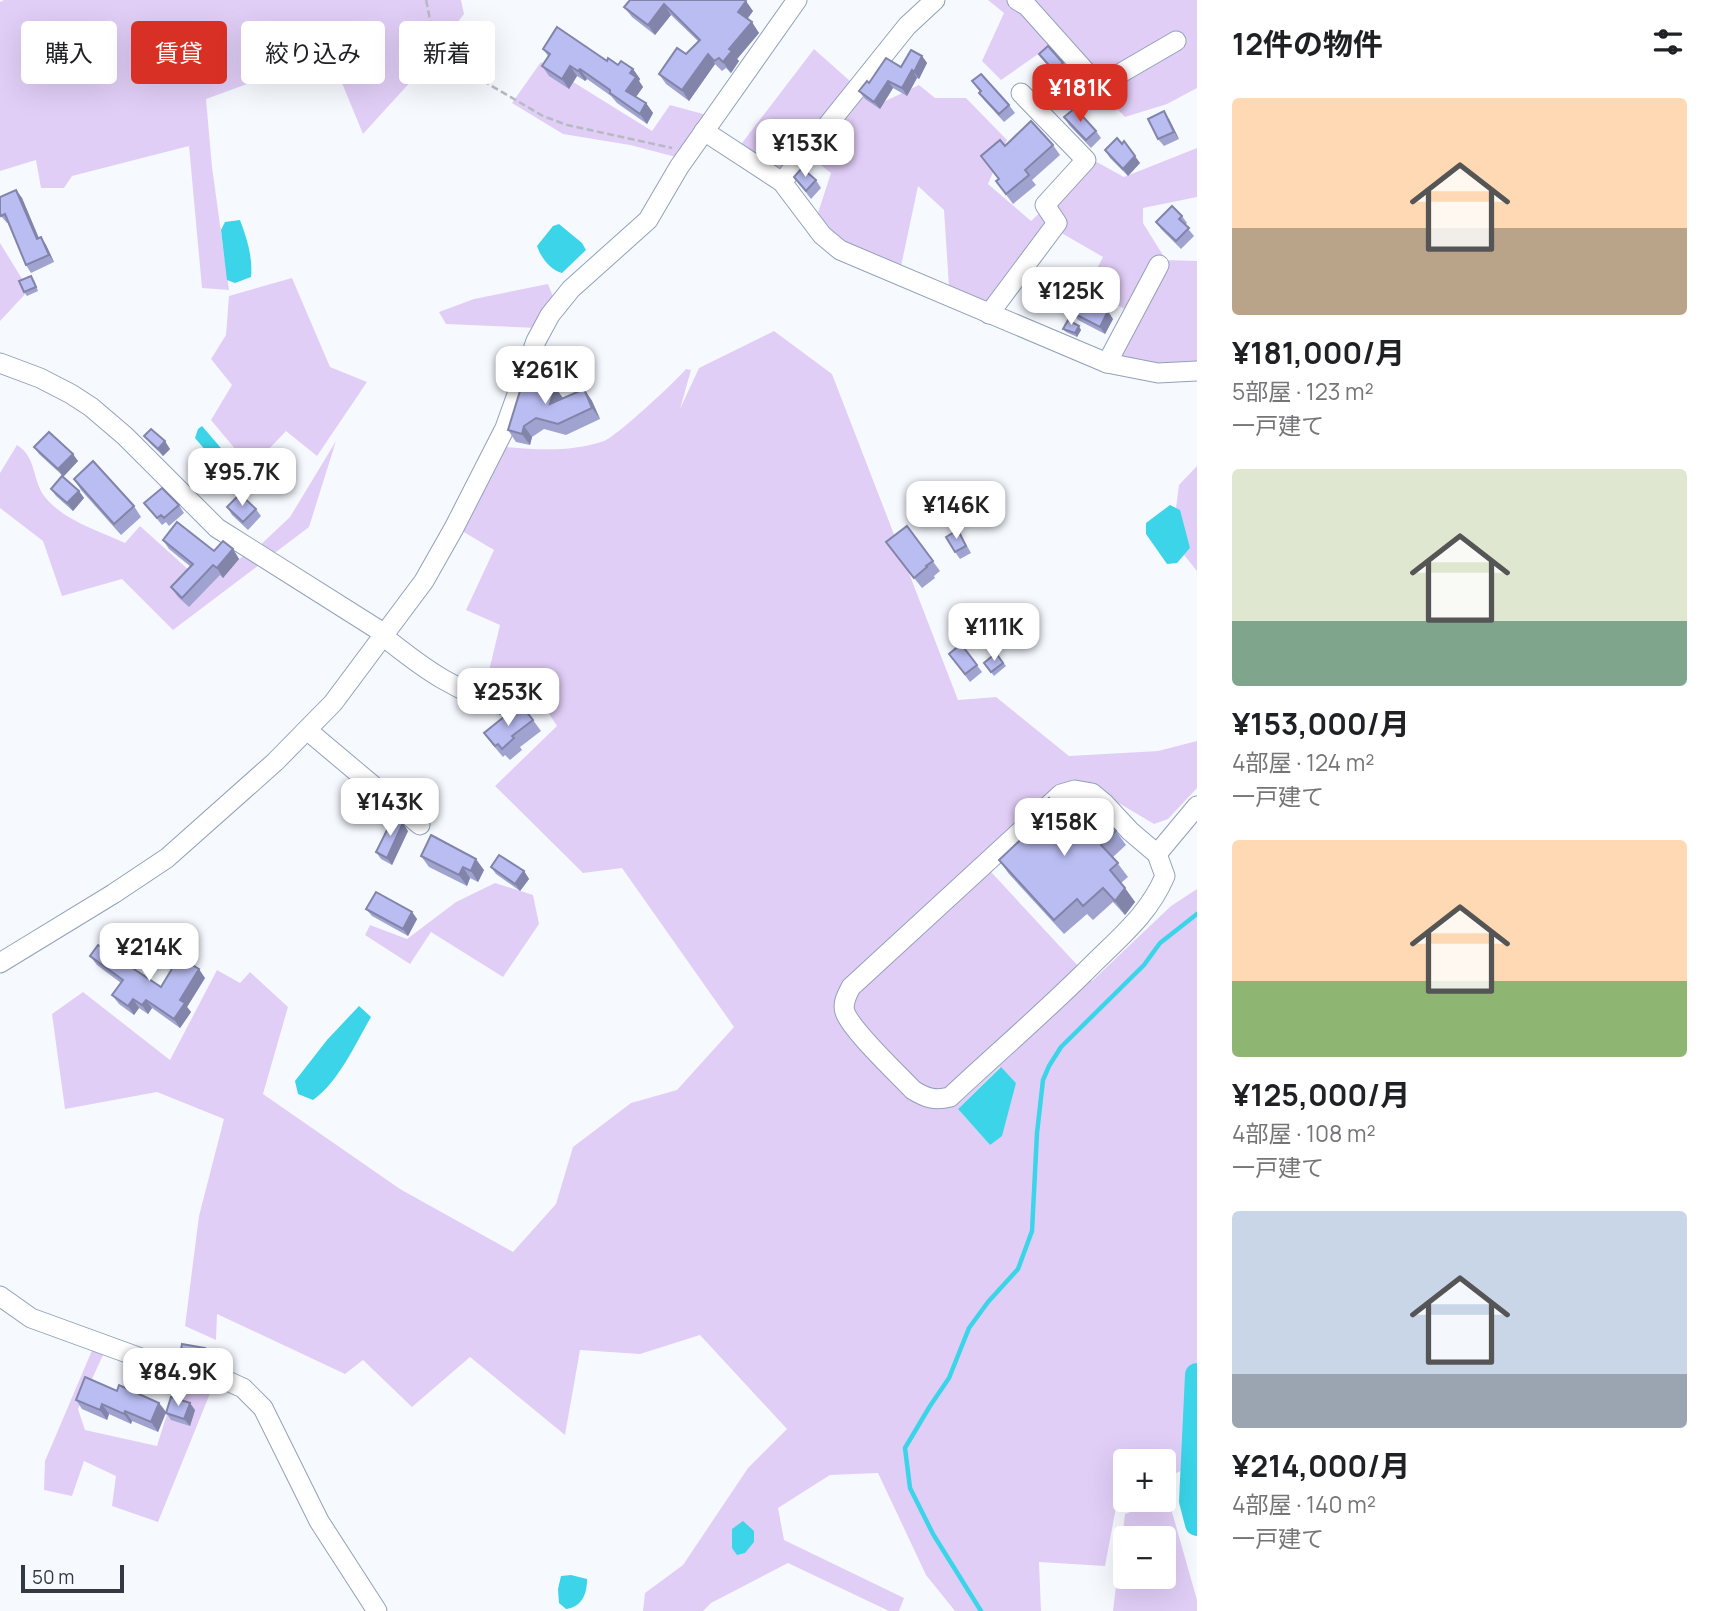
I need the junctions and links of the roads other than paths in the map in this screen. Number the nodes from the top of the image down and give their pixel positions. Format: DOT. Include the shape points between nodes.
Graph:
graph roads {
  1 [pos="797,0"];
  2 [pos="936,0"];
  3 [pos="1023,1"];
  4 [pos="1176,41"];
  5 [pos="1021,93"];
  6 [pos="704,131"];
  7 [pos="782,182"];
  8 [pos="1159,265"];
  9 [pos="989,314"];
  10 [pos="0,363"];
  11 [pos="1107,363"];
  12 [pos="1197,371"];
  13 [pos="384,635"];
  14 [pos="508,706"];
  15 [pos="307,730"];
  16 [pos="1197,806"];
  17 [pos="420,825"];
  18 [pos="1157,853"];
  19 [pos="0,963"];
  20 [pos="0,1296"];
  21 [pos="377,1611"];
  1 -- 6 [label="street"];
  2 -- 7 [label="street" via="907,26"];
  3 -- 4 [label="street" via="1096,83 1102,84"];
  5 -- 9 [label="street" via="1086,160 1045,205 1057,223"];
  6 -- 7 [label="street"];
  6 -- 13 [label="street" via="648,220 571,289 550,315 505,428 459,517 424,581"];
  7 -- 9 [label="street" via="822,235 840,250"];
  8 -- 11 [label="street"];
  9 -- 11 [label="street"];
  10 -- 13 [label="street" via="40,378 91,407 217,528"];
  11 -- 12 [label="street" via="1158,373"];
  13 -- 14 [label="street" via="459,689"];
  13 -- 15 [label="street"];
  15 -- 17 [label="street"];
  15 -- 19 [label="street" via="167,858"];
  16 -- 18 [label="street"];
  18 -- 18 [label="street" via="1165,876 1147,911 950,1097 938,1100 913,1090 844,1011 851,987 1061,794 1075,790 1091,793"];
  20 -- 21 [label="street" via="32,1318 152,1362 243,1388 263,1408 319,1521"];
}
